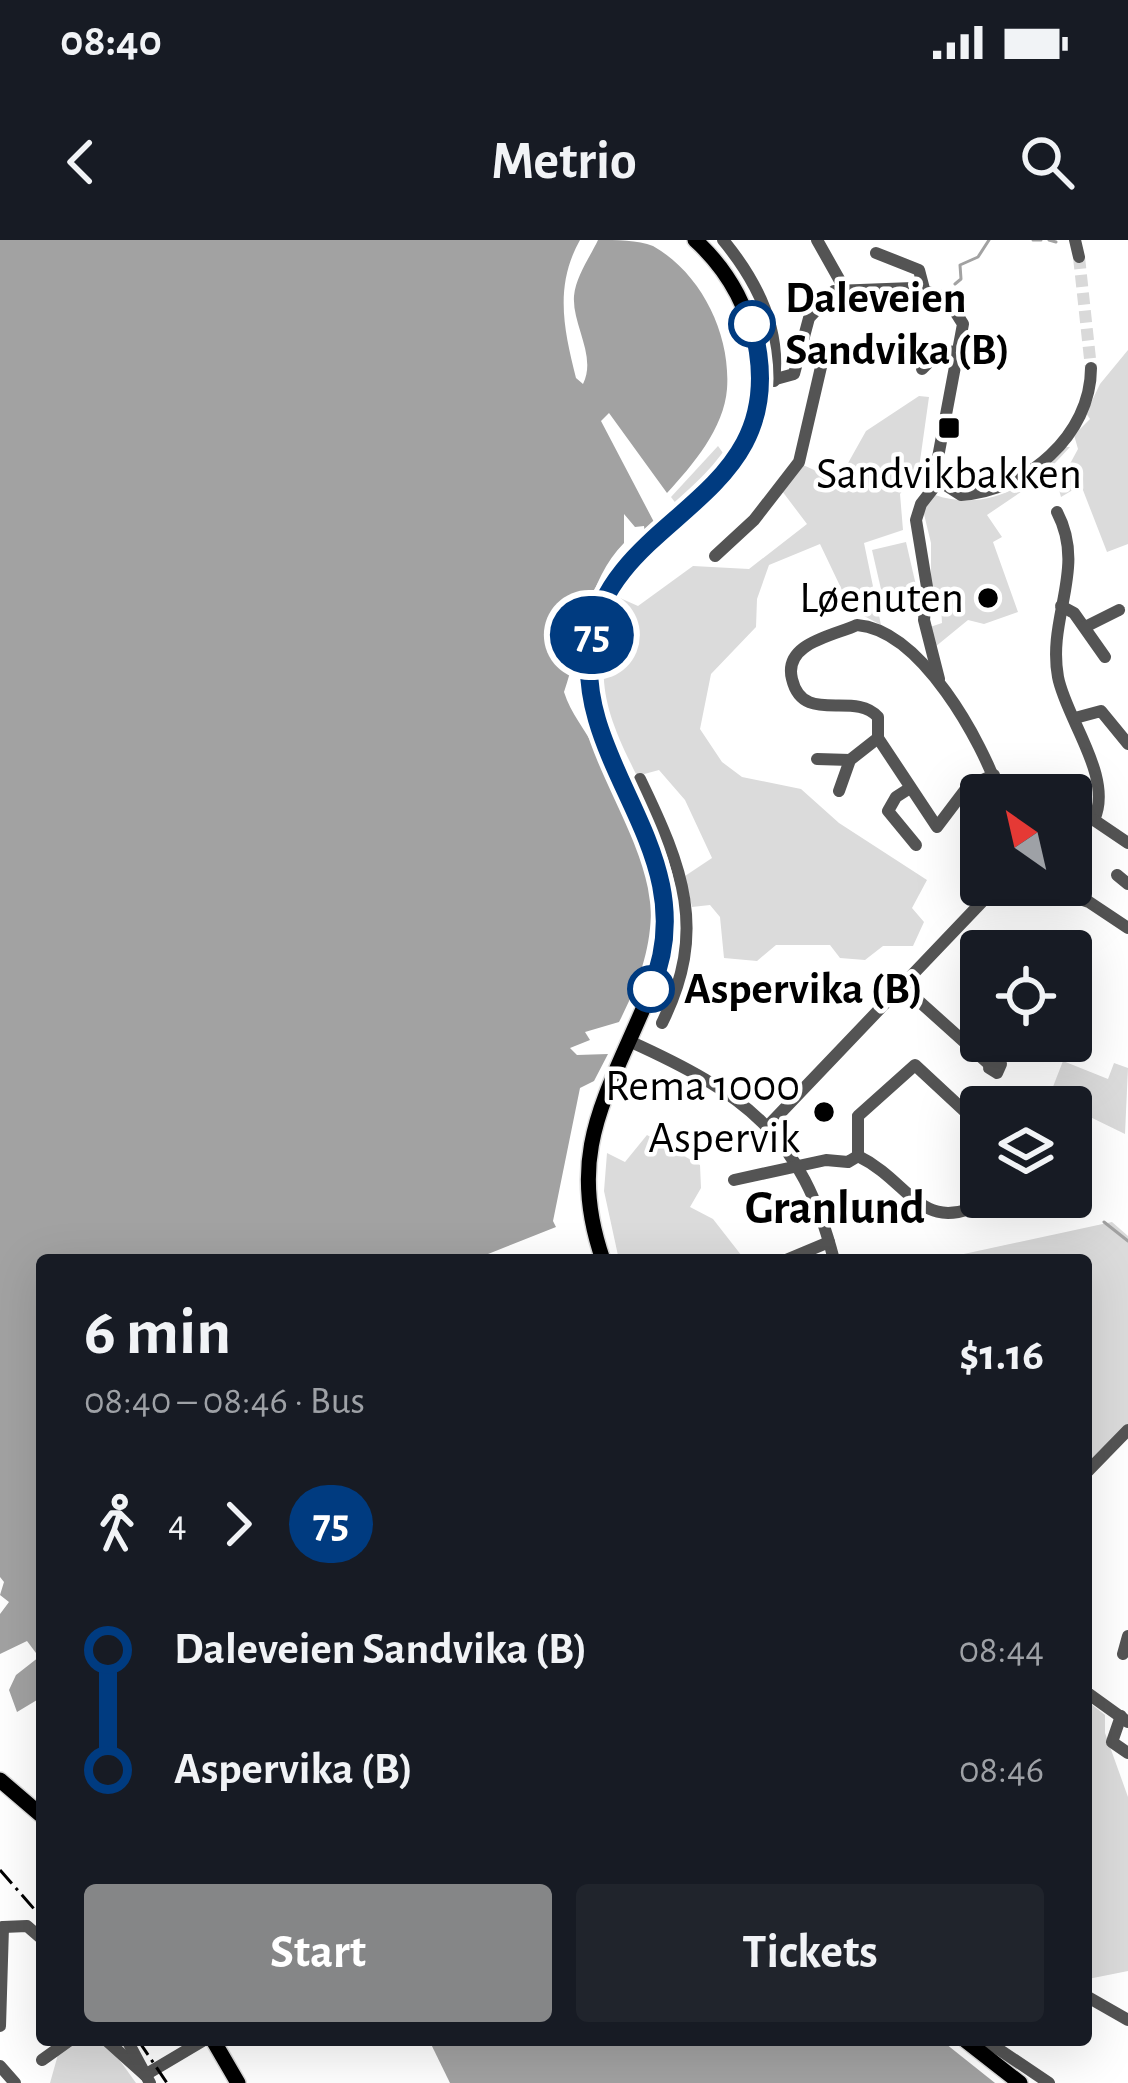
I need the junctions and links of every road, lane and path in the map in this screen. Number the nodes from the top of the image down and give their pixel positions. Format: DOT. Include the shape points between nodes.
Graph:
graph roads {
  1 [pos="695,240"];
  2 [pos="724,240"];
  3 [pos="817,240"];
  4 [pos="1075,240"];
  5 [pos="876,254"];
  6 [pos="1079,257"];
  7 [pos="844,288"];
  8 [pos="924,289"];
  9 [pos="804,349"];
  10 [pos="959,352"];
  11 [pos="1090,368"];
  12 [pos="922,369"];
  13 [pos="766,382"];
  14 [pos="939,481"];
  15 [pos="1057,512"];
  16 [pos="715,556"];
  17 [pos="1061,606"];
  18 [pos="1119,610"];
  19 [pos="1085,627"];
  20 [pos="1105,657"];
  21 [pos="939,680"];
  22 [pos="1075,718"];
  23 [pos="878,738"];
  24 [pos="1128,744"];
  25 [pos="817,759"];
  26 [pos="850,760"];
  27 [pos="993,774"];
  28 [pos="640,779"];
  29 [pos="910,788"];
  30 [pos="838,791"];
  31 [pos="960,797"];
  32 [pos="1094,820"];
  33 [pos="937,827"];
  34 [pos="940,843"];
  35 [pos="1128,843"];
  36 [pos="916,844"];
  37 [pos="1092,904"];
  38 [pos="978,906"];
  39 [pos="1127,925"];
  40 [pos="666,935"];
  41 [pos="689,939"];
  42 [pos="902,986"];
  43 [pos="662,1023"];
  44 [pos="629,1041"];
  45 [pos="990,1065"];
  46 [pos="960,1107"];
  47 [pos="768,1126"];
  48 [pos="857,1156"];
  49 [pos="802,1167"];
  50 [pos="734,1180"];
  51 [pos="960,1207"];
  52 [pos="829,1242"];
  53 [pos="601,1254"];
  54 [pos="800,1254"];
  55 [pos="832,1254"];
  56 [pos="1128,1430"];
  57 [pos="1092,1468"];
  58 [pos="1128,1636"];
  59 [pos="1123,1654"];
  60 [pos="1092,1696"];
  61 [pos="1125,1719"];
  62 [pos="1128,1753"];
  63 [pos="0,1780"];
  64 [pos="36,1811"];
  65 [pos="1,1926"];
  66 [pos="36,1934"];
  67 [pos="1092,1999"];
  68 [pos="1128,2020"];
  69 [pos="0,2026"];
  70 [pos="62,2046"];
  71 [pos="112,2046"];
  72 [pos="130,2046"];
  73 [pos="195,2046"];
  74 [pos="216,2046"];
  75 [pos="974,2046"];
  76 [pos="992,2046"];
  77 [pos="42,2060"];
  78 [pos="0,2066"];
  79 [pos="147,2079"];
  80 [pos="1033,2080"];
  81 [pos="15,2083"];
  82 [pos="238,2083"];
  1 -- 13 [label="main road" via="741,296"];
  2 -- 13 [label="street" via="770,323 776,348"];
  3 -- 7 [label="street"];
  4 -- 6 [label="street"];
  5 -- 8 [label="street" via="922,273"];
  7 -- 8 [label="street"];
  7 -- 9 [label="street" via="815,308"];
  8 -- 10 [label="street" via="961,314"];
  9 -- 13 [label="street" via="794,374"];
  9 -- 16 [label="street" via="821,367 804,451 754,520"];
  10 -- 12 [label="street" via="940,351"];
  10 -- 14 [label="street" via="937,454"];
  11 -- 14 [label="street" via="1068,436 1029,473 976,494"];
  13 -- 40 [label="main road" via="730,469 621,572 592,637 598,720 658,862"];
  14 -- 21 [label="street" via="916,520 924,620"];
  15 -- 17 [label="street" via="1073,562"];
  17 -- 19 [label="street"];
  17 -- 22 [label="street" via="1058,677"];
  18 -- 19 [label="street"];
  19 -- 20 [label="street"];
  21 -- 23 [label="street" via="872,626 799,650 790,672 802,698 865,706 878,717"];
  21 -- 27 [label="street"];
  22 -- 24 [label="street" via="1101,711"];
  22 -- 32 [label="street" via="1095,781"];
  23 -- 26 [label="street"];
  23 -- 29 [label="street"];
  25 -- 26 [label="street"];
  26 -- 30 [label="street"];
  28 -- 41 [label="street" via="677,867"];
  29 -- 33 [label="street"];
  29 -- 36 [label="street" via="888,811"];
  31 -- 33 [label="street"];
  32 -- 35 [label="street"];
  33 -- 34 [label="street"];
  37 -- 39 [label="street"];
  38 -- 42 [label="street"];
  40 -- 41 [label="street"];
  40 -- 44 [label="main road"];
  41 -- 43 [label="street"];
  42 -- 45 [label="street"];
  42 -- 47 [label="street"];
  44 -- 47 [label="street"];
  44 -- 53 [label="main road" via="587,1152 588,1204"];
  46 -- 48 [label="street" via="914,1065 858,1116"];
  47 -- 49 [label="street"];
  48 -- 49 [label="street"];
  48 -- 51 [label="street" via="916,1205 937,1214"];
  49 -- 50 [label="street"];
  49 -- 52 [label="street"];
  52 -- 54 [label="street"];
  52 -- 55 [label="street"];
  56 -- 57 [label="street"];
  58 -- 59 [label="street"];
  60 -- 61 [label="street"];
  61 -- 62 [label="street" via="1112,1742"];
  63 -- 64 [label="main road"];
  65 -- 66 [label="street"];
  65 -- 69 [label="street"];
  67 -- 68 [label="street"];
  70 -- 77 [label="street"];
  71 -- 79 [label="street"];
  72 -- 79 [label="street"];
  73 -- 79 [label="street"];
  74 -- 82 [label="main road"];
  75 -- 80 [label="main road"];
  76 -- 80 [label="street"];
  78 -- 81 [label="street"];
}
